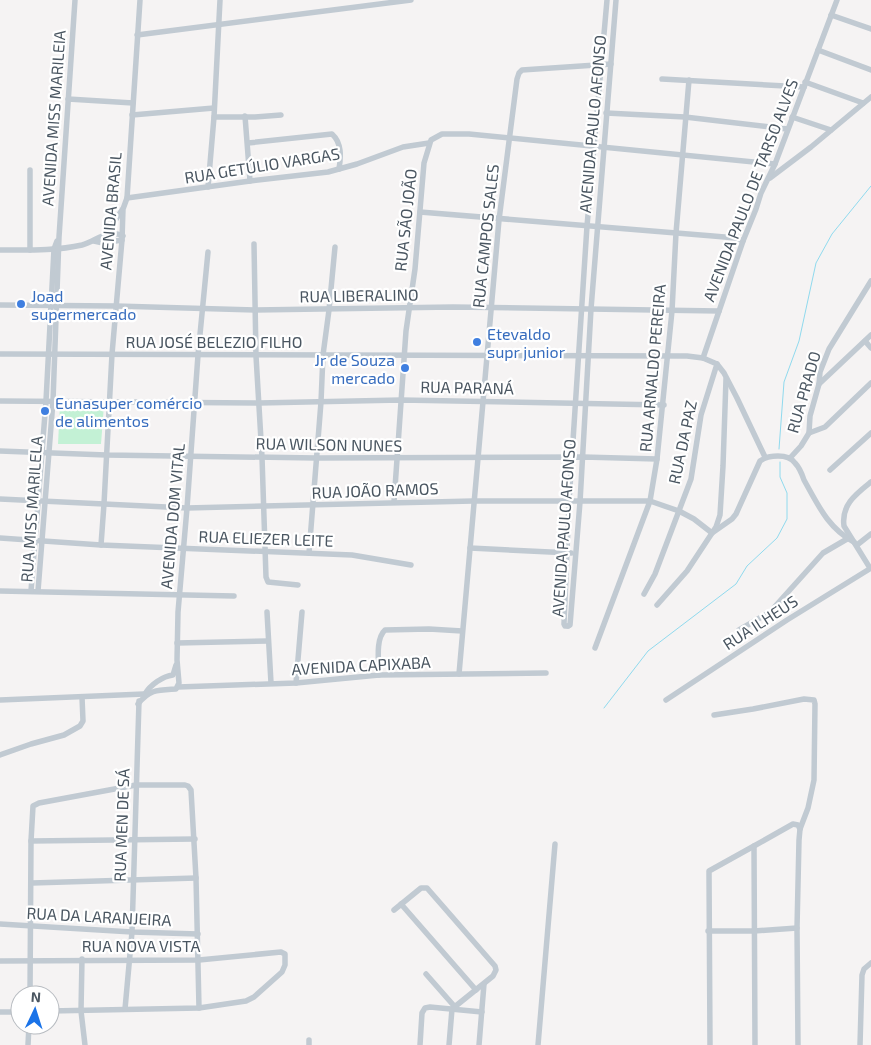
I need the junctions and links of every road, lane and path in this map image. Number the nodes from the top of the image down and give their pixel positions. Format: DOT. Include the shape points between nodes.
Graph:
graph roads {
  1 [pos="75,0"];
  2 [pos="140,0"];
  3 [pos="220,0"];
  4 [pos="411,0"];
  5 [pos="607,0"];
  6 [pos="616,0"];
  7 [pos="836,0"];
  8 [pos="366,3"];
  9 [pos="831,14"];
  10 [pos="219,23"];
  11 [pos="871,29"];
  12 [pos="137,35"];
  13 [pos="818,50"];
  14 [pos="601,64"];
  15 [pos="611,64"];
  16 [pos="871,70"];
  17 [pos="662,79"];
  18 [pos="689,80"];
  19 [pos="804,85"];
  20 [pos="871,97"];
  21 [pos="68,99"];
  22 [pos="133,103"];
  23 [pos="863,103"];
  24 [pos="214,108"];
  25 [pos="606,113"];
  26 [pos="132,115"];
  27 [pos="281,115"];
  28 [pos="245,116"];
  29 [pos="214,117"];
  30 [pos="685,117"];
  31 [pos="792,117"];
  32 [pos="787,129"];
  33 [pos="831,130"];
  34 [pos="508,138"];
  35 [pos="248,143"];
  36 [pos="429,143"];
  37 [pos="593,147"];
  38 [pos="604,148"];
  39 [pos="682,154"];
  40 [pos="774,164"];
  41 [pos="339,169"];
  42 [pos="30,170"];
  43 [pos="768,179"];
  44 [pos="250,180"];
  45 [pos="208,188"];
  46 [pos="127,198"];
  47 [pos="123,209"];
  48 [pos="420,212"];
  49 [pos="499,220"];
  50 [pos="588,226"];
  51 [pos="598,227"];
  52 [pos="106,233"];
  53 [pos="676,233"];
  54 [pos="122,238"];
  55 [pos="94,241"];
  56 [pos="743,241"];
  57 [pos="108,242"];
  58 [pos="254,244"];
  59 [pos="335,246"];
  60 [pos="56,248"];
  61 [pos="0,250"];
  62 [pos="30,250"];
  63 [pos="208,252"];
  64 [pos="120,255"];
  65 [pos="871,281"];
  66 [pos="0,305"];
  67 [pos="54,305"];
  68 [pos="116,306"];
  69 [pos="409,308"];
  70 [pos="492,308"];
  71 [pos="203,309"];
  72 [pos="582,309"];
  73 [pos="255,310"];
  74 [pos="329,310"];
  75 [pos="591,310"];
  76 [pos="672,311"];
  77 [pos="719,311"];
  78 [pos="871,335"];
  79 [pos="864,341"];
  80 [pos="871,348"];
  81 [pos="0,354"];
  82 [pos="52,354"];
  83 [pos="112,354"];
  84 [pos="198,354"];
  85 [pos="404,354"];
  86 [pos="322,355"];
  87 [pos="487,355"];
  88 [pos="579,355"];
  89 [pos="590,355"];
  90 [pos="256,356"];
  91 [pos="668,356"];
  92 [pos="703,358"];
  93 [pos="716,364"];
  94 [pos="726,379"];
  95 [pos="871,383"];
  96 [pos="819,384"];
  97 [pos="401,400"];
  98 [pos="0,401"];
  99 [pos="49,401"];
  100 [pos="110,402"];
  101 [pos="195,402"];
  102 [pos="321,402"];
  103 [pos="482,402"];
  104 [pos="259,403"];
  105 [pos="576,403"];
  106 [pos="585,403"];
  107 [pos="664,405"];
  108 [pos="809,433"];
  109 [pos="871,434"];
  110 [pos="0,451"];
  111 [pos="41,452"];
  112 [pos="49,452"];
  113 [pos="106,455"];
  114 [pos="191,455"];
  115 [pos="262,457"];
  116 [pos="572,457"];
  117 [pos="583,457"];
  118 [pos="765,457"];
  119 [pos="316,458"];
  120 [pos="396,458"];
  121 [pos="477,458"];
  122 [pos="790,458"];
  123 [pos="658,459"];
  124 [pos="830,470"];
  125 [pos="871,482"];
  126 [pos="0,499"];
  127 [pos="41,500"];
  128 [pos="473,501"];
  129 [pos="650,501"];
  130 [pos="394,502"];
  131 [pos="569,502"];
  132 [pos="580,502"];
  133 [pos="104,504"];
  134 [pos="264,506"];
  135 [pos="312,506"];
  136 [pos="188,508"];
  137 [pos="679,511"];
  138 [pos="712,533"];
  139 [pos="871,534"];
  140 [pos="0,538"];
  141 [pos="847,539"];
  142 [pos="34,540"];
  143 [pos="41,540"];
  144 [pos="855,544"];
  145 [pos="100,545"];
  146 [pos="183,548"];
  147 [pos="470,548"];
  148 [pos="266,551"];
  149 [pos="309,553"];
  150 [pos="568,553"];
  151 [pos="576,553"];
  152 [pos="411,565"];
  153 [pos="871,568"];
  154 [pos="298,585"];
  155 [pos="0,591"];
  156 [pos="35,591"];
  157 [pos="644,594"];
  158 [pos="180,595"];
  159 [pos="234,596"];
  160 [pos="657,604"];
  161 [pos="267,612"];
  162 [pos="302,612"];
  163 [pos="739,630"];
  164 [pos="462,631"];
  165 [pos="268,641"];
  166 [pos="177,644"];
  167 [pos="595,648"];
  168 [pos="177,660"];
  169 [pos="546,673"];
  170 [pos="459,674"];
  171 [pos="379,675"];
  172 [pos="271,683"];
  173 [pos="296,683"];
  174 [pos="175,688"];
  175 [pos="144,694"];
  176 [pos="82,697"];
  177 [pos="0,700"];
  178 [pos="666,700"];
  179 [pos="138,704"];
  180 [pos="714,715"];
  181 [pos="0,755"];
  182 [pos="136,785"];
  183 [pos="800,829"];
  184 [pos="135,839"];
  185 [pos="195,839"];
  186 [pos="31,841"];
  187 [pos="555,844"];
  188 [pos="754,846"];
  189 [pos="196,878"];
  190 [pos="133,880"];
  191 [pos="32,883"];
  192 [pos="401,904"];
  193 [pos="394,910"];
  194 [pos="0,924"];
  195 [pos="31,927"];
  196 [pos="797,928"];
  197 [pos="708,931"];
  198 [pos="754,931"];
  199 [pos="132,932"];
  200 [pos="198,934"];
  201 [pos="82,959"];
  202 [pos="30,960"];
  203 [pos="130,960"];
  204 [pos="199,960"];
  205 [pos="0,961"];
  206 [pos="871,963"];
  207 [pos="426,974"];
  208 [pos="484,984"];
  209 [pos="30,985"];
  210 [pos="476,990"];
  211 [pos="199,1008"];
  212 [pos="454,1008"];
  213 [pos="124,1009"];
  214 [pos="60,1011"];
  215 [pos="81,1011"];
  216 [pos="482,1012"];
  217 [pos="85,1045"];
  218 [pos="420,1045"];
  219 [pos="449,1045"];
  220 [pos="479,1045"];
  221 [pos="538,1045"];
  222 [pos="710,1045"];
  223 [pos="755,1045"];
  224 [pos="798,1045"];
  225 [pos="860,1045"];
  1 -- 21 [label="street, AVENIDA MISS MARILEIA"];
  2 -- 12 [label="street, AVENIDA BRASIL"];
  3 -- 10 [label="street"];
  4 -- 8 [label="street"];
  5 -- 14 [label="street, AVENIDA PAULO AFONSO"];
  6 -- 15 [label="street, AVENIDA PAULO AFONSO"];
  7 -- 9 [label="street, AVENIDA PAULO DE TARSO ALVES"];
  8 -- 10 [label="street"];
  9 -- 11 [label="street"];
  9 -- 13 [label="street, AVENIDA PAULO DE TARSO ALVES"];
  10 -- 12 [label="street"];
  10 -- 24 [label="street"];
  12 -- 22 [label="street, AVENIDA BRASIL"];
  13 -- 16 [label="street"];
  13 -- 19 [label="street, AVENIDA PAULO DE TARSO ALVES"];
  14 -- 15 [label="street, RUA CAMPOS SALES"];
  14 -- 34 [label="street, RUA CAMPOS SALES" via="522,70 514,96"];
  14 -- 37 [label="street, AVENIDA PAULO AFONSO"];
  15 -- 25 [label="street, AVENIDA PAULO AFONSO"];
  17 -- 18 [label="street"];
  18 -- 19 [label="street"];
  18 -- 30 [label="street, RUA ARNALDO PEREIRA"];
  19 -- 23 [label="street"];
  19 -- 31 [label="street, AVENIDA PAULO DE TARSO ALVES"];
  20 -- 23 [label="street"];
  21 -- 22 [label="street"];
  21 -- 60 [label="street, AVENIDA MISS MARILEIA"];
  22 -- 26 [label="street, AVENIDA BRASIL"];
  23 -- 33 [label="street"];
  24 -- 26 [label="street"];
  24 -- 29 [label="street"];
  25 -- 30 [label="street"];
  25 -- 38 [label="street, AVENIDA PAULO AFONSO"];
  26 -- 46 [label="street, AVENIDA BRASIL"];
  27 -- 28 [label="street"];
  28 -- 29 [label="street"];
  28 -- 35 [label="street"];
  29 -- 45 [label="street"];
  30 -- 32 [label="street"];
  30 -- 39 [label="street, RUA ARNALDO PEREIRA"];
  31 -- 32 [label="street, AVENIDA PAULO DE TARSO ALVES"];
  31 -- 33 [label="street"];
  32 -- 40 [label="street, AVENIDA PAULO DE TARSO ALVES"];
  33 -- 43 [label="street"];
  34 -- 36 [label="street" via="452,134 435,137"];
  34 -- 37 [label="street"];
  34 -- 49 [label="street, RUA CAMPOS SALES"];
  35 -- 41 [label="street" via="332,134 339,144"];
  35 -- 44 [label="street"];
  36 -- 41 [label="street, RUA GETÚLIO VARGAS" via="402,147"];
  36 -- 48 [label="street, RUA SÃO JOÃO"];
  37 -- 38 [label="street"];
  37 -- 50 [label="street, AVENIDA PAULO AFONSO"];
  38 -- 39 [label="street"];
  38 -- 51 [label="street, AVENIDA PAULO AFONSO"];
  39 -- 40 [label="street"];
  39 -- 53 [label="street, RUA ARNALDO PEREIRA"];
  40 -- 43 [label="street, AVENIDA PAULO DE TARSO ALVES"];
  41 -- 44 [label="street, RUA GETÚLIO VARGAS"];
  42 -- 62 [label="street"];
  43 -- 56 [label="street, AVENIDA PAULO DE TARSO ALVES"];
  44 -- 45 [label="street, RUA GETÚLIO VARGAS"];
  45 -- 46 [label="street, RUA GETÚLIO VARGAS"];
  46 -- 47 [label="street, AVENIDA BRASIL"];
  47 -- 52 [label="street"];
  47 -- 54 [label="street, AVENIDA BRASIL"];
  48 -- 49 [label="street"];
  48 -- 69 [label="street, RUA SÃO JOÃO"];
  49 -- 50 [label="street"];
  49 -- 70 [label="street, RUA CAMPOS SALES"];
  50 -- 51 [label="street"];
  50 -- 72 [label="street, AVENIDA PAULO AFONSO"];
  51 -- 53 [label="street"];
  51 -- 75 [label="street, AVENIDA PAULO AFONSO"];
  52 -- 54 [label="street"];
  52 -- 55 [label="street"];
  53 -- 56 [label="street"];
  53 -- 76 [label="street, RUA ARNALDO PEREIRA"];
  54 -- 57 [label="street"];
  54 -- 64 [label="street, AVENIDA BRASIL"];
  55 -- 57 [label="street"];
  55 -- 60 [label="street"];
  56 -- 77 [label="street, AVENIDA PAULO DE TARSO ALVES"];
  57 -- 64 [label="street"];
  58 -- 73 [label="street"];
  59 -- 74 [label="street"];
  60 -- 62 [label="street"];
  60 -- 67 [label="street, RUA MISS MARILELA"];
  61 -- 62 [label="street"];
  63 -- 71 [label="street, AVENIDA DOM VITAL"];
  64 -- 68 [label="street, AVENIDA BRASIL"];
  65 -- 96 [label="street, RUA PRADO" via="829,349"];
  66 -- 67 [label="street, RUA LIBERALINO"];
  67 -- 68 [label="street, RUA LIBERALINO"];
  67 -- 82 [label="street, RUA MISS MARILELA"];
  68 -- 71 [label="street, RUA LIBERALINO"];
  68 -- 83 [label="street, AVENIDA BRASIL"];
  69 -- 70 [label="street, RUA LIBERALINO"];
  69 -- 74 [label="street, RUA LIBERALINO"];
  69 -- 85 [label="street, RUA SÃO JOÃO"];
  70 -- 72 [label="street, RUA LIBERALINO"];
  70 -- 87 [label="street, RUA CAMPOS SALES"];
  71 -- 73 [label="street, RUA LIBERALINO"];
  71 -- 84 [label="street, AVENIDA DOM VITAL"];
  72 -- 75 [label="street, RUA LIBERALINO"];
  72 -- 88 [label="street, AVENIDA PAULO AFONSO"];
  73 -- 74 [label="street, RUA LIBERALINO"];
  73 -- 90 [label="street"];
  74 -- 86 [label="street"];
  75 -- 76 [label="street, RUA LIBERALINO"];
  75 -- 89 [label="street, AVENIDA PAULO AFONSO"];
  76 -- 77 [label="street, RUA LIBERALINO"];
  76 -- 91 [label="street, RUA ARNALDO PEREIRA"];
  77 -- 92 [label="street, AVENIDA PAULO DE TARSO ALVES"];
  78 -- 79 [label="street"];
  79 -- 80 [label="street"];
  79 -- 96 [label="street"];
  81 -- 82 [label="street, RUA JOSÉ BELEZIO FILHO"];
  82 -- 83 [label="street, RUA JOSÉ BELEZIO FILHO"];
  82 -- 99 [label="street, RUA MISS MARILELA"];
  83 -- 84 [label="street, RUA JOSÉ BELEZIO FILHO"];
  83 -- 100 [label="street, AVENIDA BRASIL"];
  84 -- 90 [label="street, RUA JOSÉ BELEZIO FILHO"];
  84 -- 101 [label="street, AVENIDA DOM VITAL"];
  85 -- 86 [label="street, RUA JOSÉ BELEZIO FILHO"];
  85 -- 87 [label="street, RUA JOSÉ BELEZIO FILHO"];
  85 -- 97 [label="street, RUA SÃO JOÃO"];
  86 -- 90 [label="street, RUA JOSÉ BELEZIO FILHO"];
  86 -- 102 [label="street"];
  87 -- 88 [label="street, RUA JOSÉ BELEZIO FILHO"];
  87 -- 103 [label="street, RUA CAMPOS SALES"];
  88 -- 89 [label="street, RUA JOSÉ BELEZIO FILHO"];
  88 -- 105 [label="street, AVENIDA PAULO AFONSO"];
  89 -- 91 [label="street, RUA JOSÉ BELEZIO FILHO"];
  89 -- 106 [label="street, AVENIDA PAULO AFONSO"];
  90 -- 104 [label="street"];
  91 -- 92 [label="street"];
  91 -- 107 [label="street, RUA ARNALDO PEREIRA"];
  92 -- 93 [label="street"];
  93 -- 94 [label="street"];
  93 -- 137 [label="street, RUA DA PAZ" via="701,415 691,479"];
  94 -- 118 [label="street"];
  94 -- 138 [label="street" via="720,515"];
  95 -- 108 [label="street" via="825,426"];
  96 -- 108 [label="street, RUA PRADO"];
  97 -- 102 [label="street, RUA PARANÁ"];
  97 -- 103 [label="street, RUA PARANÁ"];
  97 -- 120 [label="street, RUA SÃO JOÃO"];
  98 -- 99 [label="street, RUA PARANÁ"];
  99 -- 100 [label="street, RUA PARANÁ"];
  99 -- 111 [label="street, RUA MISS MARILELA"];
  99 -- 112 [label="street, RUA MISS MARILELA"];
  100 -- 101 [label="street, RUA PARANÁ"];
  100 -- 113 [label="street, AVENIDA BRASIL"];
  101 -- 104 [label="street, RUA PARANÁ"];
  101 -- 114 [label="street, AVENIDA DOM VITAL"];
  102 -- 104 [label="street, RUA PARANÁ"];
  102 -- 119 [label="street"];
  103 -- 105 [label="street, RUA PARANÁ"];
  103 -- 121 [label="street, RUA CAMPOS SALES"];
  104 -- 115 [label="street"];
  105 -- 106 [label="street, RUA PARANÁ"];
  105 -- 116 [label="street, AVENIDA PAULO AFONSO"];
  106 -- 107 [label="street, RUA PARANÁ"];
  106 -- 117 [label="street, AVENIDA PAULO AFONSO"];
  107 -- 123 [label="street, RUA ARNALDO PEREIRA"];
  108 -- 122 [label="street, RUA PRADO"];
  109 -- 124 [label="street"];
  110 -- 111 [label="street, RUA WILSON NUNES"];
  111 -- 112 [label="street, RUA WILSON NUNES"];
  111 -- 127 [label="street, RUA MISS MARILELA"];
  112 -- 113 [label="street, RUA WILSON NUNES"];
  112 -- 127 [label="street, RUA MISS MARILELA"];
  113 -- 114 [label="street, RUA WILSON NUNES"];
  113 -- 133 [label="street, AVENIDA BRASIL"];
  114 -- 115 [label="street, RUA WILSON NUNES"];
  114 -- 136 [label="street, AVENIDA DOM VITAL"];
  115 -- 119 [label="street, RUA WILSON NUNES"];
  115 -- 134 [label="street"];
  116 -- 117 [label="street, RUA WILSON NUNES"];
  116 -- 121 [label="street, RUA WILSON NUNES"];
  116 -- 131 [label="street, AVENIDA PAULO AFONSO"];
  117 -- 123 [label="street, RUA WILSON NUNES"];
  117 -- 132 [label="street, AVENIDA PAULO AFONSO"];
  118 -- 122 [label="street"];
  118 -- 138 [label="street" via="760,461 736,514"];
  119 -- 120 [label="street, RUA WILSON NUNES"];
  119 -- 135 [label="street"];
  120 -- 121 [label="street, RUA WILSON NUNES"];
  120 -- 130 [label="street, RUA SÃO JOÃO"];
  121 -- 128 [label="street, RUA CAMPOS SALES"];
  122 -- 141 [label="street" via="832,526"];
  123 -- 129 [label="street, RUA ARNALDO PEREIRA"];
  125 -- 144 [label="street" via="845,508 844,526"];
  126 -- 127 [label="street, RUA JOÃO RAMOS"];
  127 -- 133 [label="street, RUA JOÃO RAMOS"];
  127 -- 142 [label="street, RUA MISS MARILELA"];
  127 -- 143 [label="street, RUA MISS MARILELA"];
  128 -- 130 [label="street, RUA JOÃO RAMOS"];
  128 -- 131 [label="street, RUA JOÃO RAMOS"];
  128 -- 147 [label="street, RUA CAMPOS SALES"];
  129 -- 132 [label="street, RUA JOÃO RAMOS"];
  129 -- 137 [label="street, RUA JOÃO RAMOS"];
  129 -- 167 [label="street, RUA ARNALDO PEREIRA"];
  130 -- 135 [label="street, RUA JOÃO RAMOS"];
  131 -- 132 [label="street, RUA JOÃO RAMOS"];
  131 -- 150 [label="street, AVENIDA PAULO AFONSO"];
  132 -- 151 [label="street, AVENIDA PAULO AFONSO"];
  133 -- 136 [label="street, RUA JOÃO RAMOS"];
  133 -- 145 [label="street, AVENIDA BRASIL"];
  134 -- 135 [label="street, RUA JOÃO RAMOS"];
  134 -- 136 [label="street, RUA JOÃO RAMOS"];
  134 -- 148 [label="street"];
  135 -- 149 [label="street"];
  136 -- 146 [label="street, AVENIDA DOM VITAL"];
  137 -- 138 [label="street, RUA JOÃO RAMOS"];
  137 -- 157 [label="street, RUA DA PAZ"];
  138 -- 160 [label="street" via="687,571"];
  139 -- 144 [label="street"];
  140 -- 142 [label="street, RUA ELIEZER LEITE"];
  141 -- 144 [label="street"];
  141 -- 163 [label="street" via="824,553 770,612"];
  142 -- 143 [label="street, RUA ELIEZER LEITE"];
  142 -- 156 [label="street, RUA MISS MARILELA"];
  143 -- 145 [label="street, RUA ELIEZER LEITE"];
  143 -- 156 [label="street, RUA MISS MARILELA"];
  144 -- 153 [label="street"];
  145 -- 146 [label="street, RUA ELIEZER LEITE"];
  146 -- 148 [label="street, RUA ELIEZER LEITE"];
  146 -- 158 [label="street, AVENIDA DOM VITAL"];
  147 -- 150 [label="street"];
  147 -- 164 [label="street, RUA CAMPOS SALES"];
  148 -- 149 [label="street, RUA ELIEZER LEITE"];
  148 -- 154 [label="street" via="268,582"];
  149 -- 152 [label="street, RUA ELIEZER LEITE" via="352,555"];
  150 -- 151 [label="street"];
  150 -- 151 [label="street, AVENIDA PAULO AFONSO" via="565,626 570,625"];
  153 -- 178 [label="street, RUA ILHEUS"];
  155 -- 156 [label="street"];
  156 -- 158 [label="street"];
  158 -- 159 [label="street"];
  158 -- 166 [label="street, AVENIDA DOM VITAL"];
  161 -- 165 [label="street"];
  162 -- 173 [label="street"];
  164 -- 170 [label="street, RUA CAMPOS SALES"];
  164 -- 171 [label="street" via="385,630 380,640"];
  165 -- 166 [label="street"];
  165 -- 172 [label="street"];
  166 -- 168 [label="street, AVENIDA DOM VITAL"];
  168 -- 174 [label="street, AVENIDA DOM VITAL" via="179,683"];
  168 -- 175 [label="street, RUA MEN DE SÁ" via="173,675 154,684"];
  169 -- 170 [label="street, AVENIDA CAPIXABA"];
  170 -- 171 [label="street, AVENIDA CAPIXABA"];
  171 -- 173 [label="street, AVENIDA CAPIXABA"];
  172 -- 173 [label="street, AVENIDA CAPIXABA"];
  172 -- 174 [label="street, AVENIDA CAPIXABA"];
  174 -- 179 [label="street, AVENIDA CAPIXABA" via="150,692"];
  175 -- 176 [label="street"];
  175 -- 179 [label="street, RUA MEN DE SÁ"];
  176 -- 177 [label="street"];
  176 -- 181 [label="street" via="83,720 80,726 64,735"];
  179 -- 182 [label="street, RUA MEN DE SÁ"];
  180 -- 183 [label="street" via="804,698 814,700 814,780"];
  182 -- 184 [label="street, RUA MEN DE SÁ"];
  182 -- 185 [label="street" via="188,786"];
  182 -- 186 [label="street" via="36,804 32,809"];
  183 -- 188 [label="street" via="793,824"];
  183 -- 196 [label="street"];
  184 -- 185 [label="street"];
  184 -- 186 [label="street"];
  184 -- 190 [label="street, RUA MEN DE SÁ"];
  185 -- 189 [label="street"];
  186 -- 191 [label="street"];
  187 -- 221 [label="street"];
  188 -- 197 [label="street" via="709,871"];
  188 -- 198 [label="street"];
  189 -- 190 [label="street"];
  189 -- 200 [label="street"];
  190 -- 191 [label="street"];
  190 -- 199 [label="street, RUA MEN DE SÁ"];
  191 -- 195 [label="street"];
  192 -- 193 [label="street"];
  192 -- 208 [label="street" via="421,888 430,890 495,966 495,972"];
  192 -- 210 [label="street"];
  194 -- 195 [label="street, RUA DA LARANJEIRA"];
  195 -- 199 [label="street, RUA DA LARANJEIRA"];
  195 -- 202 [label="street"];
  196 -- 198 [label="street"];
  196 -- 224 [label="street"];
  197 -- 198 [label="street"];
  197 -- 222 [label="street"];
  198 -- 223 [label="street"];
  199 -- 200 [label="street, RUA DA LARANJEIRA"];
  199 -- 203 [label="street, RUA MEN DE SÁ"];
  200 -- 204 [label="street"];
  201 -- 202 [label="street, RUA NOVA VISTA"];
  201 -- 203 [label="street, RUA NOVA VISTA"];
  201 -- 215 [label="street"];
  202 -- 205 [label="street, RUA NOVA VISTA"];
  202 -- 209 [label="street"];
  203 -- 204 [label="street, RUA NOVA VISTA"];
  203 -- 213 [label="street, RUA MEN DE SÁ"];
  204 -- 211 [label="street"];
  204 -- 211 [label="street, RUA NOVA VISTA" via="281,952 286,957 282,972 254,997"];
  206 -- 225 [label="street" via="862,975"];
  207 -- 212 [label="street"];
  208 -- 210 [label="street"];
  208 -- 216 [label="street"];
  210 -- 212 [label="street"];
  211 -- 213 [label="street"];
  212 -- 216 [label="street"];
  212 -- 218 [label="street" via="430,1007 423,1010"];
  212 -- 219 [label="street"];
  213 -- 215 [label="street"];
  214 -- 215 [label="street"];
  215 -- 217 [label="street"];
  216 -- 220 [label="street"];
}
